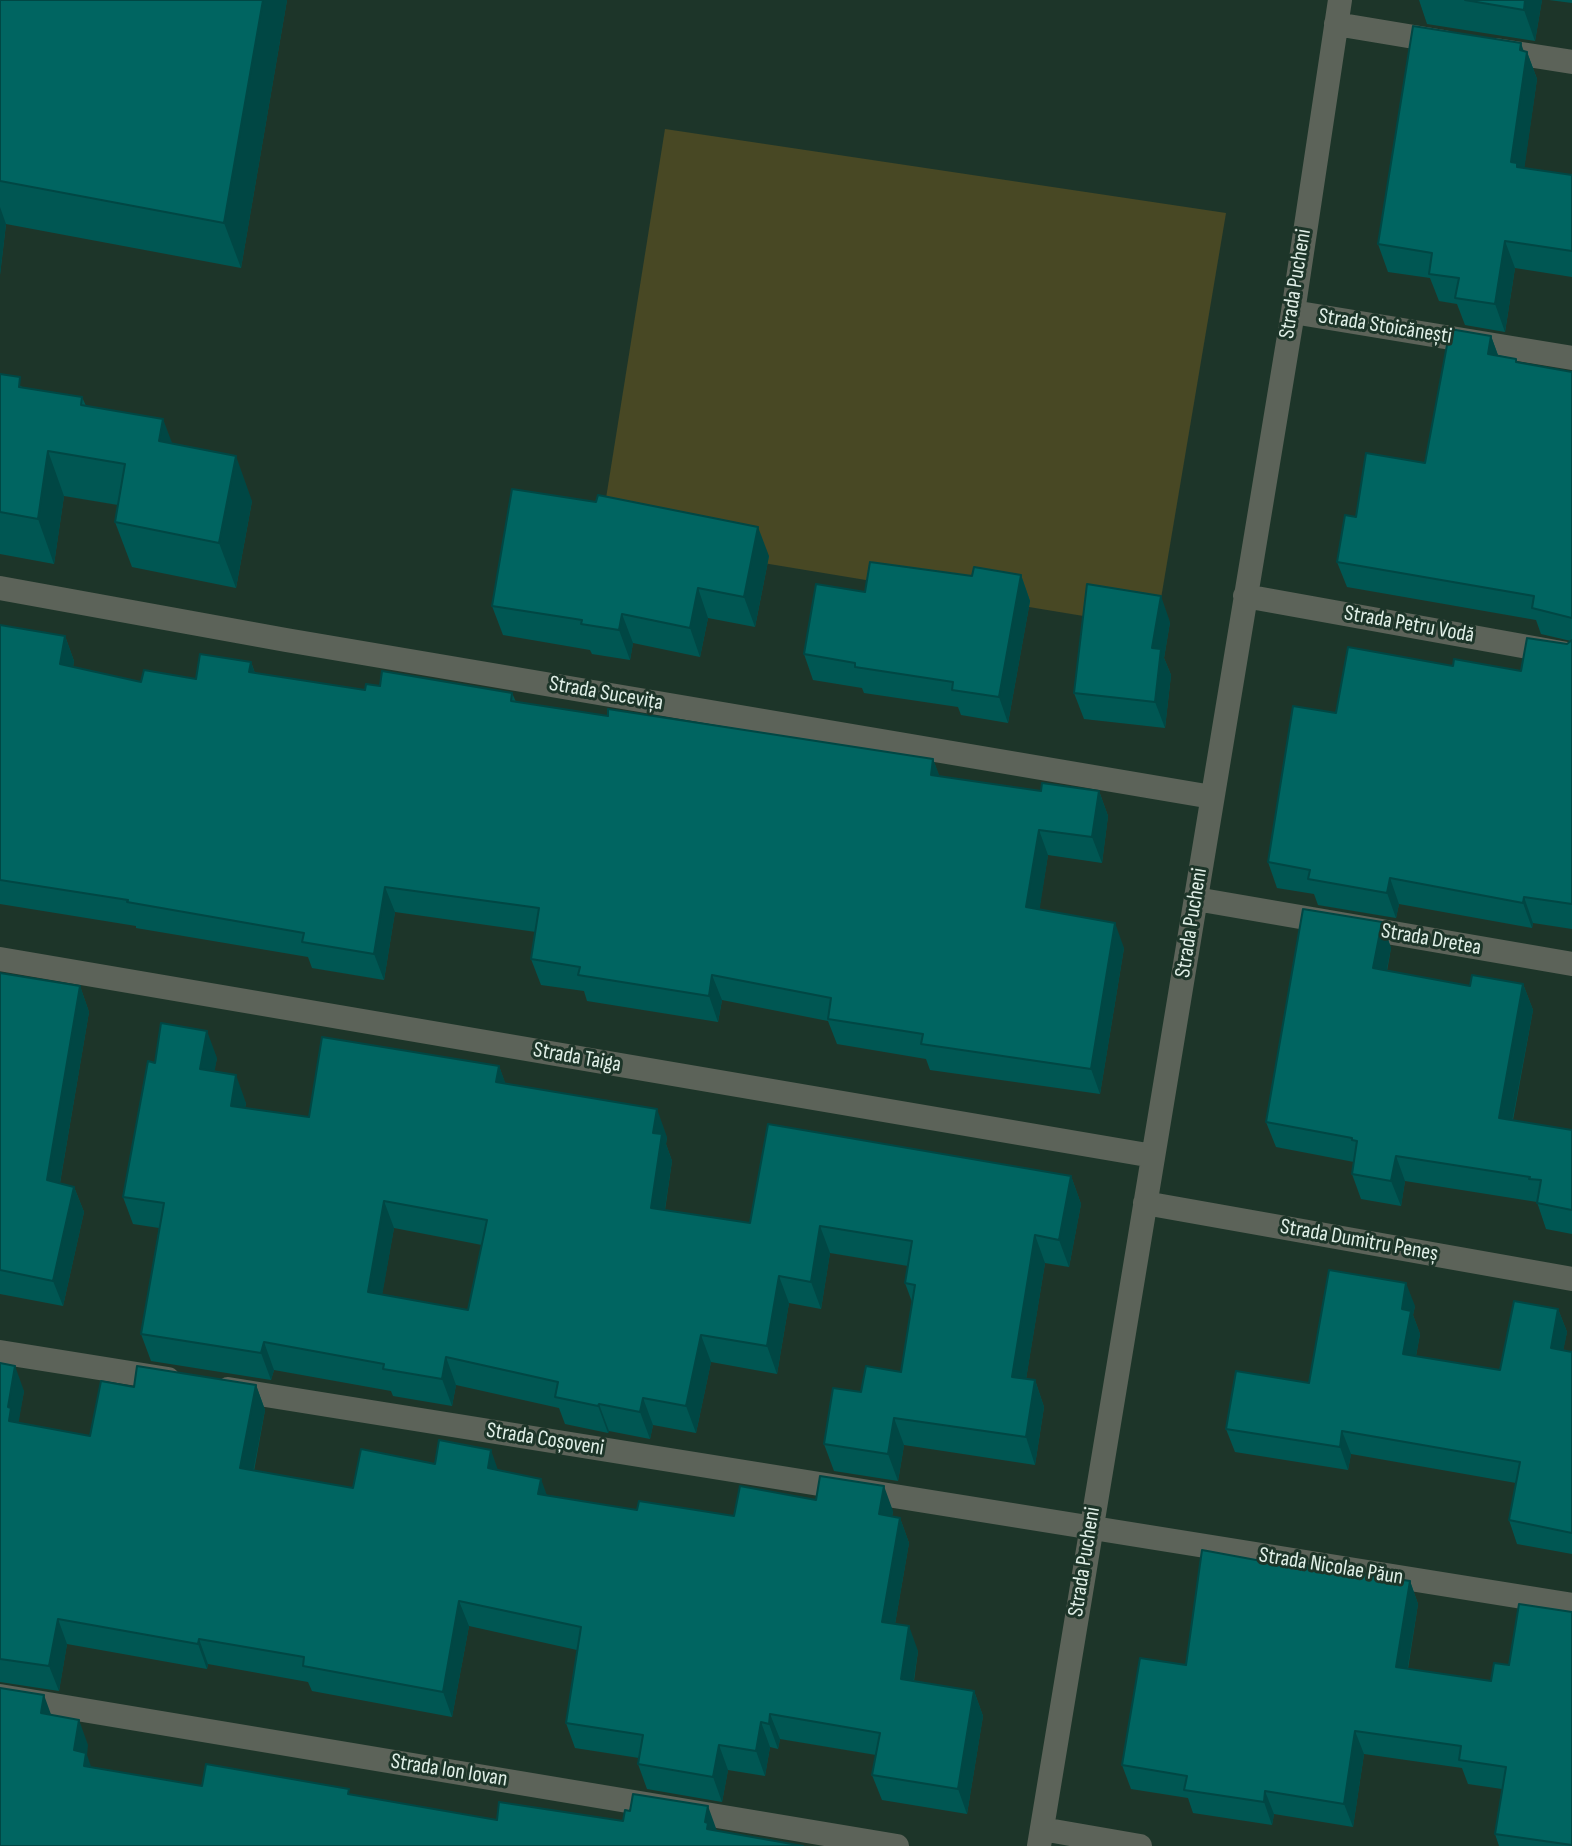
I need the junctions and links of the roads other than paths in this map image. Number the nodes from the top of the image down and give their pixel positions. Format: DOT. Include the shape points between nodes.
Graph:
graph roads {
  1 [pos="1338,12"];
  2 [pos="1572,62"];
  3 [pos="1293,312"];
  4 [pos="1572,358"];
  5 [pos="0,588"];
  6 [pos="1245,596"];
  7 [pos="1572,655"];
  8 [pos="1212,797"];
  9 [pos="1196,899"];
  10 [pos="0,959"];
  11 [pos="1572,964"];
  12 [pos="1153,1156"];
  13 [pos="1145,1203"];
  14 [pos="1572,1279"];
  15 [pos="0,1352"];
  16 [pos="1090,1528"];
  17 [pos="1572,1605"];
  18 [pos="0,1696"];
  19 [pos="1041,1838"];
  20 [pos="897,1846"];
  21 [pos="1140,1846"];
  1 -- 2 [label="street"];
  1 -- 3 [label="street, Strada Pucheni"];
  3 -- 4 [label="street, Strada Stoicănești"];
  3 -- 6 [label="street, Strada Pucheni"];
  5 -- 8 [label="street, Strada Sucevița"];
  6 -- 7 [label="street, Strada Petru Vodă"];
  6 -- 8 [label="street, Strada Pucheni"];
  8 -- 9 [label="street, Strada Pucheni"];
  9 -- 11 [label="street, Strada Dretea"];
  9 -- 12 [label="street, Strada Pucheni"];
  10 -- 12 [label="street, Strada Taiga"];
  12 -- 13 [label="street, Strada Pucheni"];
  13 -- 14 [label="street, Strada Dumitru Peneș"];
  13 -- 16 [label="street, Strada Pucheni"];
  15 -- 16 [label="street, Strada Coșoveni"];
  16 -- 17 [label="street, Strada Nicolae Păun"];
  16 -- 19 [label="street, Strada Pucheni"];
  18 -- 20 [label="street, Strada Ion Iovan"];
  19 -- 21 [label="street"];
}
